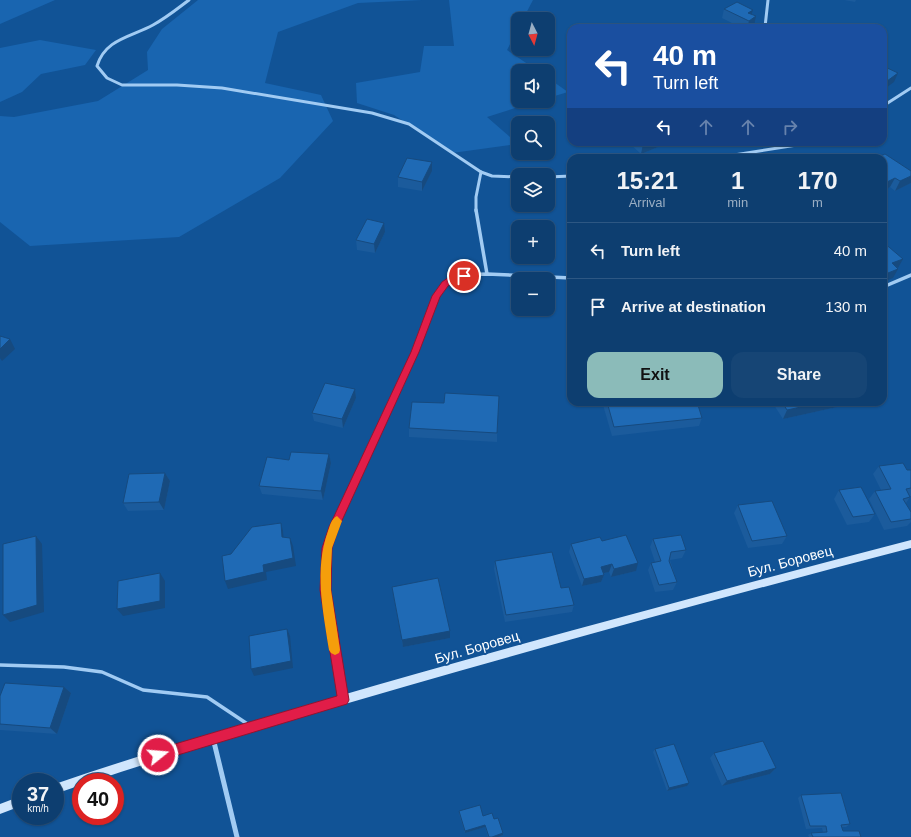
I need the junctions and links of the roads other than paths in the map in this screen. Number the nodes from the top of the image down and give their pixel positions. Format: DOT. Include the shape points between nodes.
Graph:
graph roads {
  1 [pos="189,0"];
  2 [pos="768,0"];
  3 [pos="765,24"];
  4 [pos="911,88"];
  5 [pos="887,103"];
  6 [pos="791,146"];
  7 [pos="740,154"];
  8 [pos="481,172"];
  9 [pos="567,176"];
  10 [pos="511,177"];
  11 [pos="555,177"];
  12 [pos="487,274"];
  13 [pos="911,275"];
  14 [pos="567,278"];
  15 [pos="887,285"];
  16 [pos="911,544"];
  17 [pos="0,665"];
  18 [pos="343,700"];
  19 [pos="251,727"];
  20 [pos="213,738"];
  21 [pos="64,786"];
  22 [pos="12,804"];
  23 [pos="0,809"];
  24 [pos="237,837"];
  1 -- 8 [label="street" via="152,26 115,41 98,57 97,66 107,78 122,85 222,88 388,117 409,124"];
  2 -- 3 [label="street"];
  4 -- 5 [label="street"];
  6 -- 7 [label="street"];
  8 -- 10 [label="street" via="492,176"];
  8 -- 12 [label="street" via="475,206"];
  9 -- 11 [label="street"];
  12 -- 14 [label="street"];
  12 -- 18 [label="street" via="452,279 436,296 415,352 337,520 327,548 326,590"];
  13 -- 15 [label="street"];
  16 -- 18 [label="street, Бул. Боровец" via="712,596"];
  17 -- 19 [label="lane" via="64,667 102,672 143,690 207,697"];
  18 -- 19 [label="street, Бул. Боровец"];
  19 -- 20 [label="street, Бул. Боровец"];
  20 -- 21 [label="street, Бул. Боровец"];
  20 -- 24 [label="street"];
  22 -- 23 [label="street"];
}
